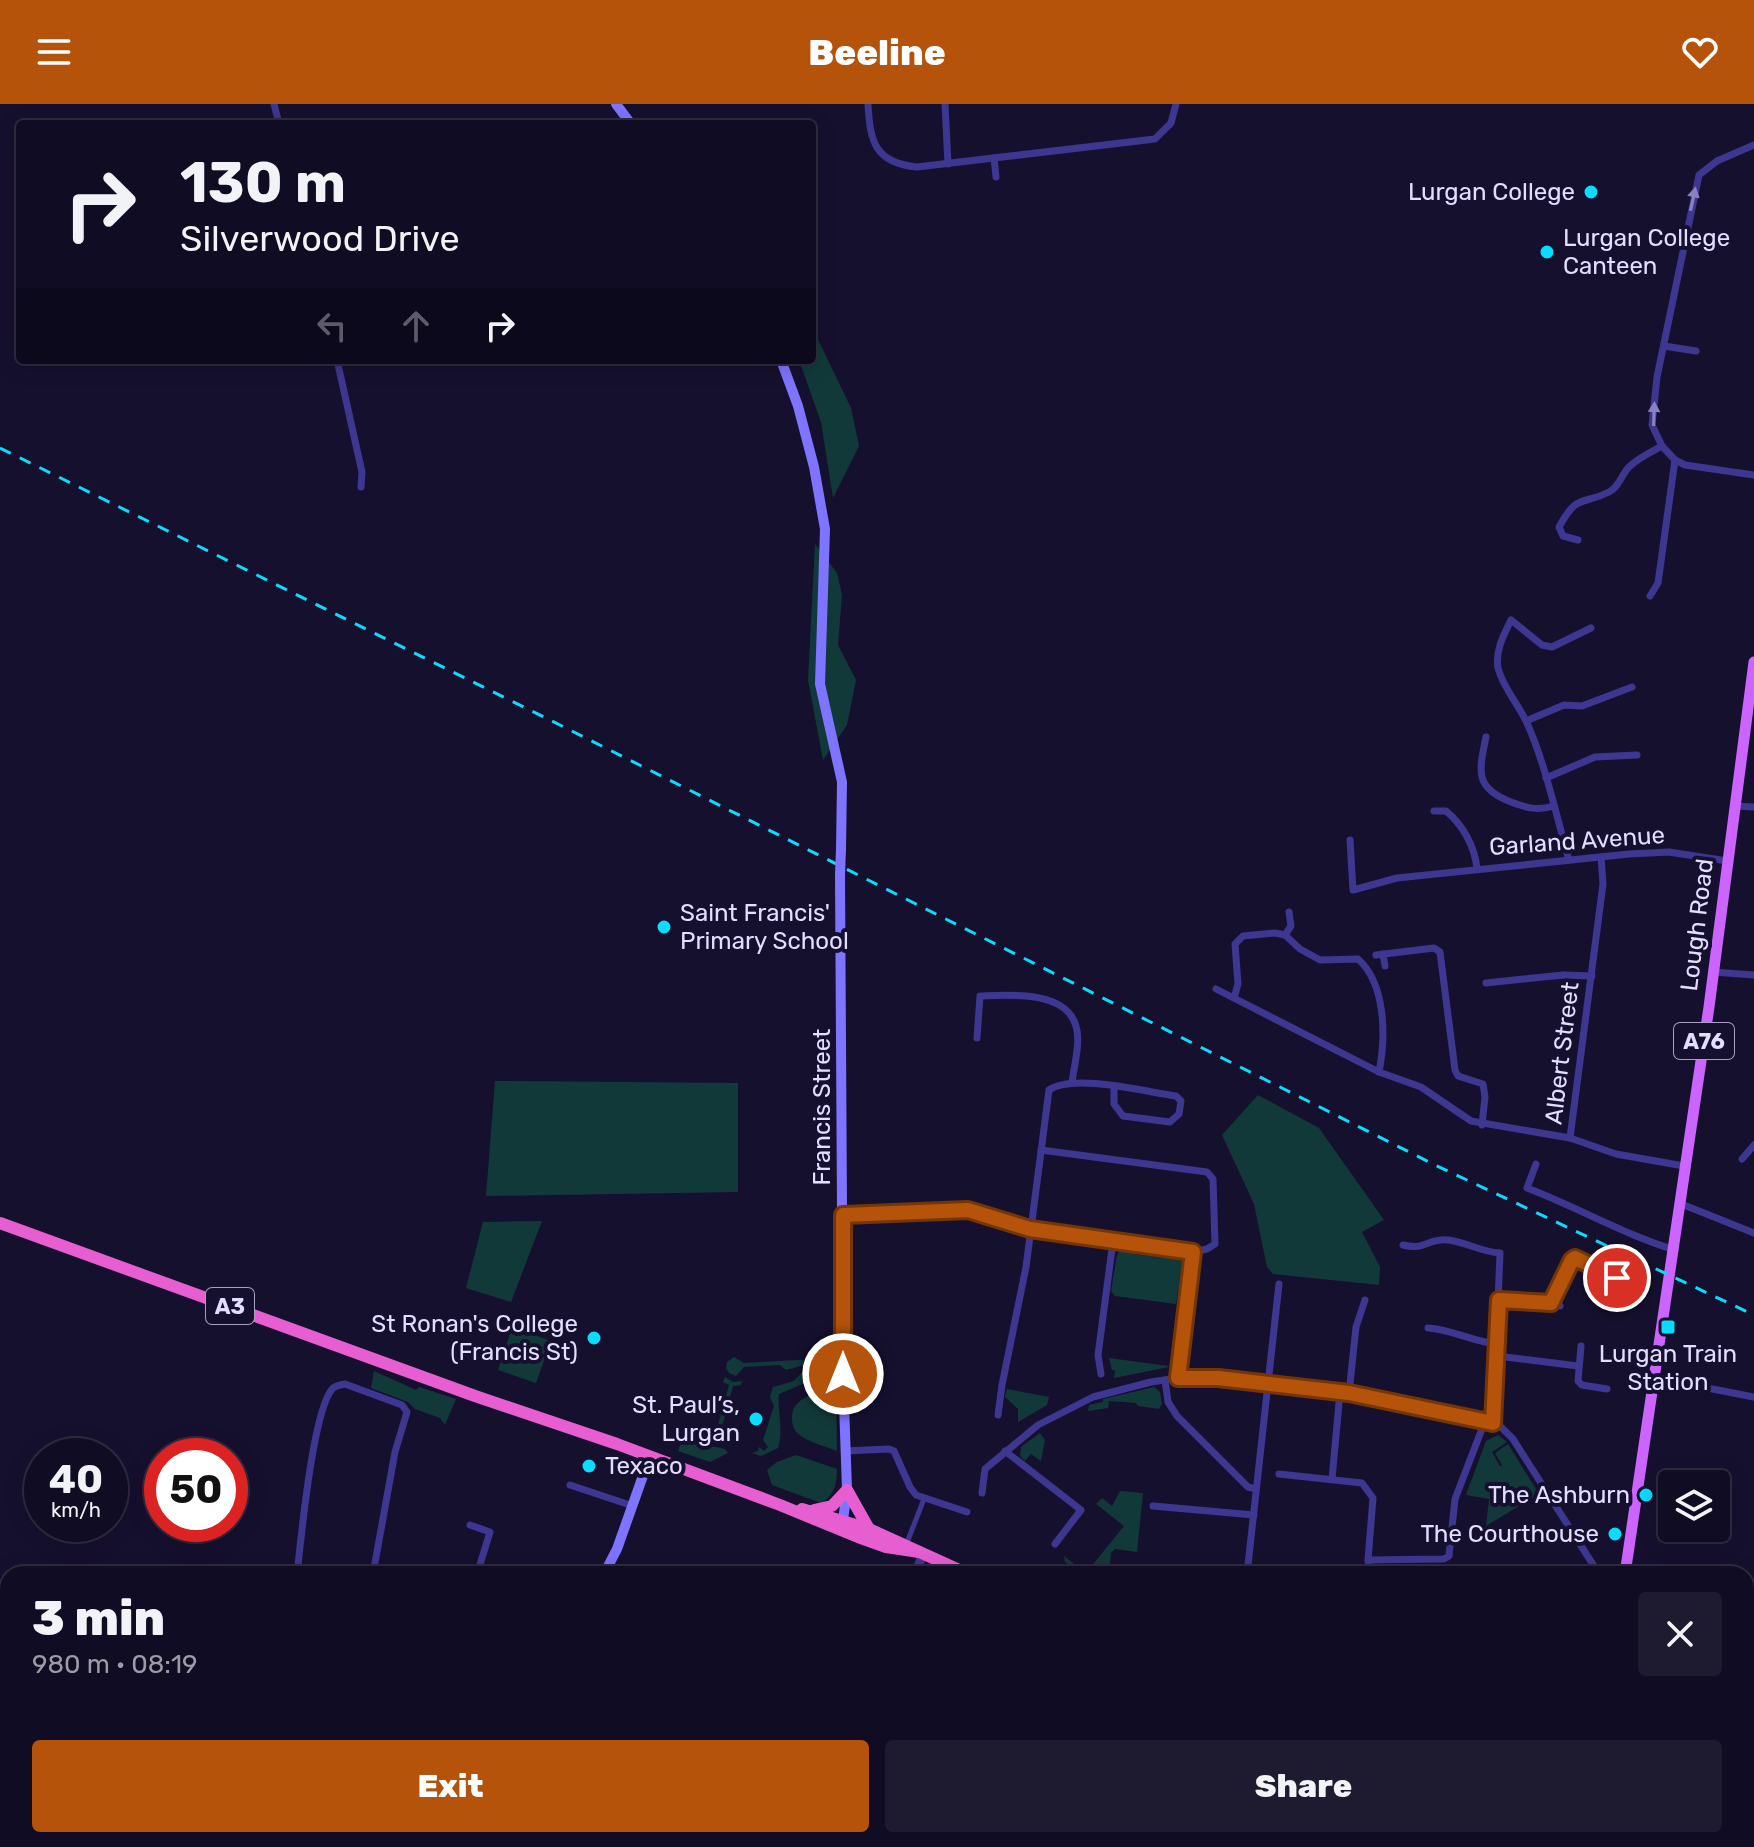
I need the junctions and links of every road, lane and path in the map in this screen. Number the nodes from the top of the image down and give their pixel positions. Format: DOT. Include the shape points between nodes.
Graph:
graph roads {
  1 [pos="868,104"];
  2 [pos="945,104"];
  3 [pos="1176,104"];
  4 [pos="1754,145"];
  5 [pos="994,158"];
  6 [pos="948,164"];
  7 [pos="996,177"];
  8 [pos="1664,346"];
  9 [pos="1696,351"];
  10 [pos="338,364"];
  11 [pos="782,364"];
  12 [pos="1662,446"];
  13 [pos="1675,460"];
  14 [pos="1754,475"];
  15 [pos="361,487"];
  16 [pos="1578,540"];
  17 [pos="1650,596"];
  18 [pos="1591,628"];
  19 [pos="1754,662"];
  20 [pos="1632,687"];
  21 [pos="1526,721"];
  22 [pos="1486,737"];
  23 [pos="1637,755"];
  24 [pos="1546,778"];
  25 [pos="1554,806"];
  26 [pos="1735,806"];
  27 [pos="1754,807"];
  28 [pos="1434,811"];
  29 [pos="1350,840"];
  30 [pos="1601,857"];
  31 [pos="1569,860"];
  32 [pos="1727,861"];
  33 [pos="1477,869"];
  34 [pos="1289,912"];
  35 [pos="1285,935"];
  36 [pos="1385,966"];
  37 [pos="1713,972"];
  38 [pos="1754,975"];
  39 [pos="1592,976"];
  40 [pos="1486,983"];
  41 [pos="1216,989"];
  42 [pos="1234,998"];
  43 [pos="977,1038"];
  44 [pos="1379,1072"];
  45 [pos="1072,1083"];
  46 [pos="1114,1087"];
  47 [pos="1482,1125"];
  48 [pos="1570,1138"];
  49 [pos="1754,1145"];
  50 [pos="1041,1150"];
  51 [pos="1742,1159"];
  52 [pos="1536,1164"];
  53 [pos="1684,1166"];
  54 [pos="1679,1203"];
  55 [pos="843,1215"];
  56 [pos="0,1223"];
  57 [pos="1030,1229"];
  58 [pos="1754,1233"];
  59 [pos="1113,1241"];
  60 [pos="1403,1245"];
  61 [pos="1675,1250"];
  62 [pos="1193,1252"];
  63 [pos="1608,1273"];
  64 [pos="1617,1278"];
  65 [pos="1279,1284"];
  66 [pos="1604,1296"];
  67 [pos="1365,1300"];
  68 [pos="1499,1300"];
  69 [pos="1551,1303"];
  70 [pos="1560,1306"];
  71 [pos="1428,1328"];
  72 [pos="1497,1344"];
  73 [pos="1581,1346"];
  74 [pos="1497,1356"];
  75 [pos="1578,1366"];
  76 [pos="1101,1374"];
  77 [pos="1178,1378"];
  78 [pos="1656,1378"];
  79 [pos="1165,1380"];
  80 [pos="1268,1384"];
  81 [pos="1607,1389"];
  82 [pos="1344,1392"];
  83 [pos="1754,1397"];
  84 [pos="998,1415"];
  85 [pos="1489,1422"];
  86 [pos="845,1451"];
  87 [pos="1005,1451"];
  88 [pos="650,1456"];
  89 [pos="1279,1474"];
  90 [pos="1332,1479"];
  91 [pos="570,1485"];
  92 [pos="1256,1489"];
  93 [pos="847,1490"];
  94 [pos="982,1493"];
  95 [pos="924,1499"];
  96 [pos="780,1505"];
  97 [pos="633,1506"];
  98 [pos="1153,1506"];
  99 [pos="965,1509"];
  100 [pos="810,1510"];
  101 [pos="1254,1515"];
  102 [pos="470,1525"];
  103 [pos="843,1526"];
  104 [pos="869,1529"];
  105 [pos="1055,1544"];
  106 [pos="906,1545"];
  107 [pos="921,1553"];
  108 [pos="1368,1560"];
  109 [pos="298,1566"];
  110 [pos="374,1566"];
  111 [pos="479,1566"];
  112 [pos="607,1566"];
  113 [pos="917,1566"];
  114 [pos="950,1566"];
  115 [pos="1248,1566"];
  116 [pos="1369,1566"];
  117 [pos="1594,1566"];
  118 [pos="1626,1566"];
  1 -- 6 [label="street" via="870,130 891,163"];
  2 -- 6 [label="street"];
  3 -- 5 [label="street" via="1171,123 1155,139"];
  8 -- 4 [label="street, one-way" via="1699,175"];
  5 -- 6 [label="street"];
  5 -- 7 [label="street"];
  8 -- 9 [label="street"];
  12 -- 8 [label="street, one-way" via="1652,425"];
  10 -- 15 [label="street"];
  11 -- 55 [label="main road, Francis Street, bridge" via="814,467 825,529 820,684 842,782"];
  12 -- 13 [label="street"];
  12 -- 16 [label="street" via="1628,467 1609,492 1579,501 1567,513 1559,527 1563,536"];
  13 -- 14 [label="street"];
  13 -- 17 [label="street" via="1658,583"];
  18 -- 21 [label="street" via="1552,647 1511,620 1500,644 1498,668"];
  19 -- 26 [label="main road, Lough Road / A76"];
  20 -- 21 [label="street"];
  21 -- 24 [label="street"];
  22 -- 25 [label="street" via="1480,765 1490,793 1526,808"];
  23 -- 24 [label="street" via="1595,757"];
  24 -- 25 [label="street"];
  25 -- 31 [label="street"];
  26 -- 27 [label="street"];
  26 -- 32 [label="main road, Lough Road / A76"];
  28 -- 33 [label="street" via="1446,811 1456,819"];
  29 -- 33 [label="street, Garland Avenue" via="1353,890 1397,878"];
  30 -- 31 [label="street, Garland Avenue"];
  30 -- 32 [label="street, Garland Avenue" via="1669,852"];
  30 -- 39 [label="street, Albert Street" via="1603,884"];
  31 -- 33 [label="street, Garland Avenue"];
  32 -- 37 [label="main road, Lough Road / A76"];
  34 -- 35 [label="street" via="1291,926"];
  35 -- 42 [label="street" via="1237,940"];
  35 -- 44 [label="street" via="1320,960 1358,959 1368,968 1383,1028"];
  36 -- 47 [label="street" via="1380,954 1434,948 1440,952 1455,1070 1458,1076 1483,1084"];
  37 -- 38 [label="street"];
  37 -- 53 [label="main road, Lough Road / A76"];
  39 -- 40 [label="street"];
  39 -- 48 [label="street, Albert Street"];
  41 -- 42 [label="street"];
  42 -- 44 [label="street"];
  43 -- 45 [label="street" via="982,996 1048,998 1071,1014 1077,1028"];
  44 -- 47 [label="street" via="1415,1084"];
  45 -- 46 [label="street"];
  45 -- 50 [label="street" via="1049,1090"];
  46 -- 46 [label="street" via="1176,1096 1181,1101 1179,1114 1170,1122 1123,1116 1114,1104"];
  47 -- 48 [label="street"];
  48 -- 53 [label="street, Albert Street" via="1616,1154"];
  49 -- 51 [label="street"];
  50 -- 57 [label="street"];
  50 -- 62 [label="street" via="1210,1174 1217,1238 1207,1249"];
  52 -- 61 [label="street" via="1527,1188"];
  53 -- 54 [label="main road, Lough Road / A76"];
  54 -- 58 [label="street"];
  54 -- 61 [label="main road, Lough Road / A76"];
  55 -- 57 [label="street" via="968,1210"];
  55 -- 86 [label="main road, Francis Street"];
  56 -- 88 [label="highway, A3"];
  57 -- 59 [label="street"];
  57 -- 84 [label="street"];
  59 -- 62 [label="street"];
  59 -- 76 [label="street" via="1098,1355"];
  60 -- 68 [label="street" via="1416,1248 1447,1240 1500,1253"];
  61 -- 78 [label="main road, Lough Road / A76"];
  62 -- 77 [label="street"];
  63 -- 64 [label="street"];
  63 -- 66 [label="street"];
  63 -- 69 [label="street" via="1575,1258"];
  65 -- 80 [label="street"];
  67 -- 82 [label="street"];
  68 -- 69 [label="street"];
  68 -- 72 [label="street"];
  69 -- 70 [label="street"];
  71 -- 72 [label="street"];
  72 -- 74 [label="street"];
  73 -- 75 [label="street"];
  74 -- 75 [label="street"];
  74 -- 85 [label="street"];
  75 -- 81 [label="street" via="1582,1385"];
  77 -- 79 [label="street"];
  77 -- 80 [label="street"];
  78 -- 83 [label="street"];
  78 -- 118 [label="main road, Lough Road / A76"];
  79 -- 87 [label="street" via="1093,1397 1048,1418"];
  79 -- 92 [label="street" via="1168,1402 1177,1416"];
  80 -- 82 [label="street"];
  80 -- 92 [label="street"];
  82 -- 85 [label="street"];
  82 -- 90 [label="street"];
  85 -- 108 [label="street" via="1455,1499 1449,1556"];
  85 -- 117 [label="street" via="1513,1439"];
  86 -- 93 [label="main road, Francis Street"];
  86 -- 95 [label="street" via="894,1451 910,1487"];
  87 -- 94 [label="street" via="985,1469"];
  87 -- 105 [label="street" via="1081,1510"];
  88 -- 96 [label="highway, A3"];
  88 -- 97 [label="main road"];
  89 -- 90 [label="street"];
  90 -- 108 [label="street" via="1362,1483 1373,1498"];
  91 -- 97 [label="street"];
  92 -- 101 [label="street"];
  93 -- 100 [label="highway" via="832,1506"];
  93 -- 103 [label="main road, Francis Street"];
  93 -- 104 [label="highway"];
  95 -- 99 [label="street"];
  95 -- 106 [label="street"];
  96 -- 100 [label="highway, A3"];
  96 -- 103 [label="highway, A3"];
  97 -- 112 [label="main road"];
  98 -- 101 [label="street"];
  100 -- 103 [label="highway, A3"];
  101 -- 115 [label="street"];
  102 -- 111 [label="street" via="490,1532"];
  103 -- 104 [label="highway, A3"];
  103 -- 107 [label="highway, A3" via="886,1547"];
  104 -- 106 [label="highway, A3"];
  106 -- 107 [label="highway, A3"];
  107 -- 113 [label="street"];
  107 -- 114 [label="highway, A3"];
  108 -- 116 [label="street"];
  109 -- 110 [label="street" via="320,1419 331,1391 345,1384 402,1405 407,1412"];
}
